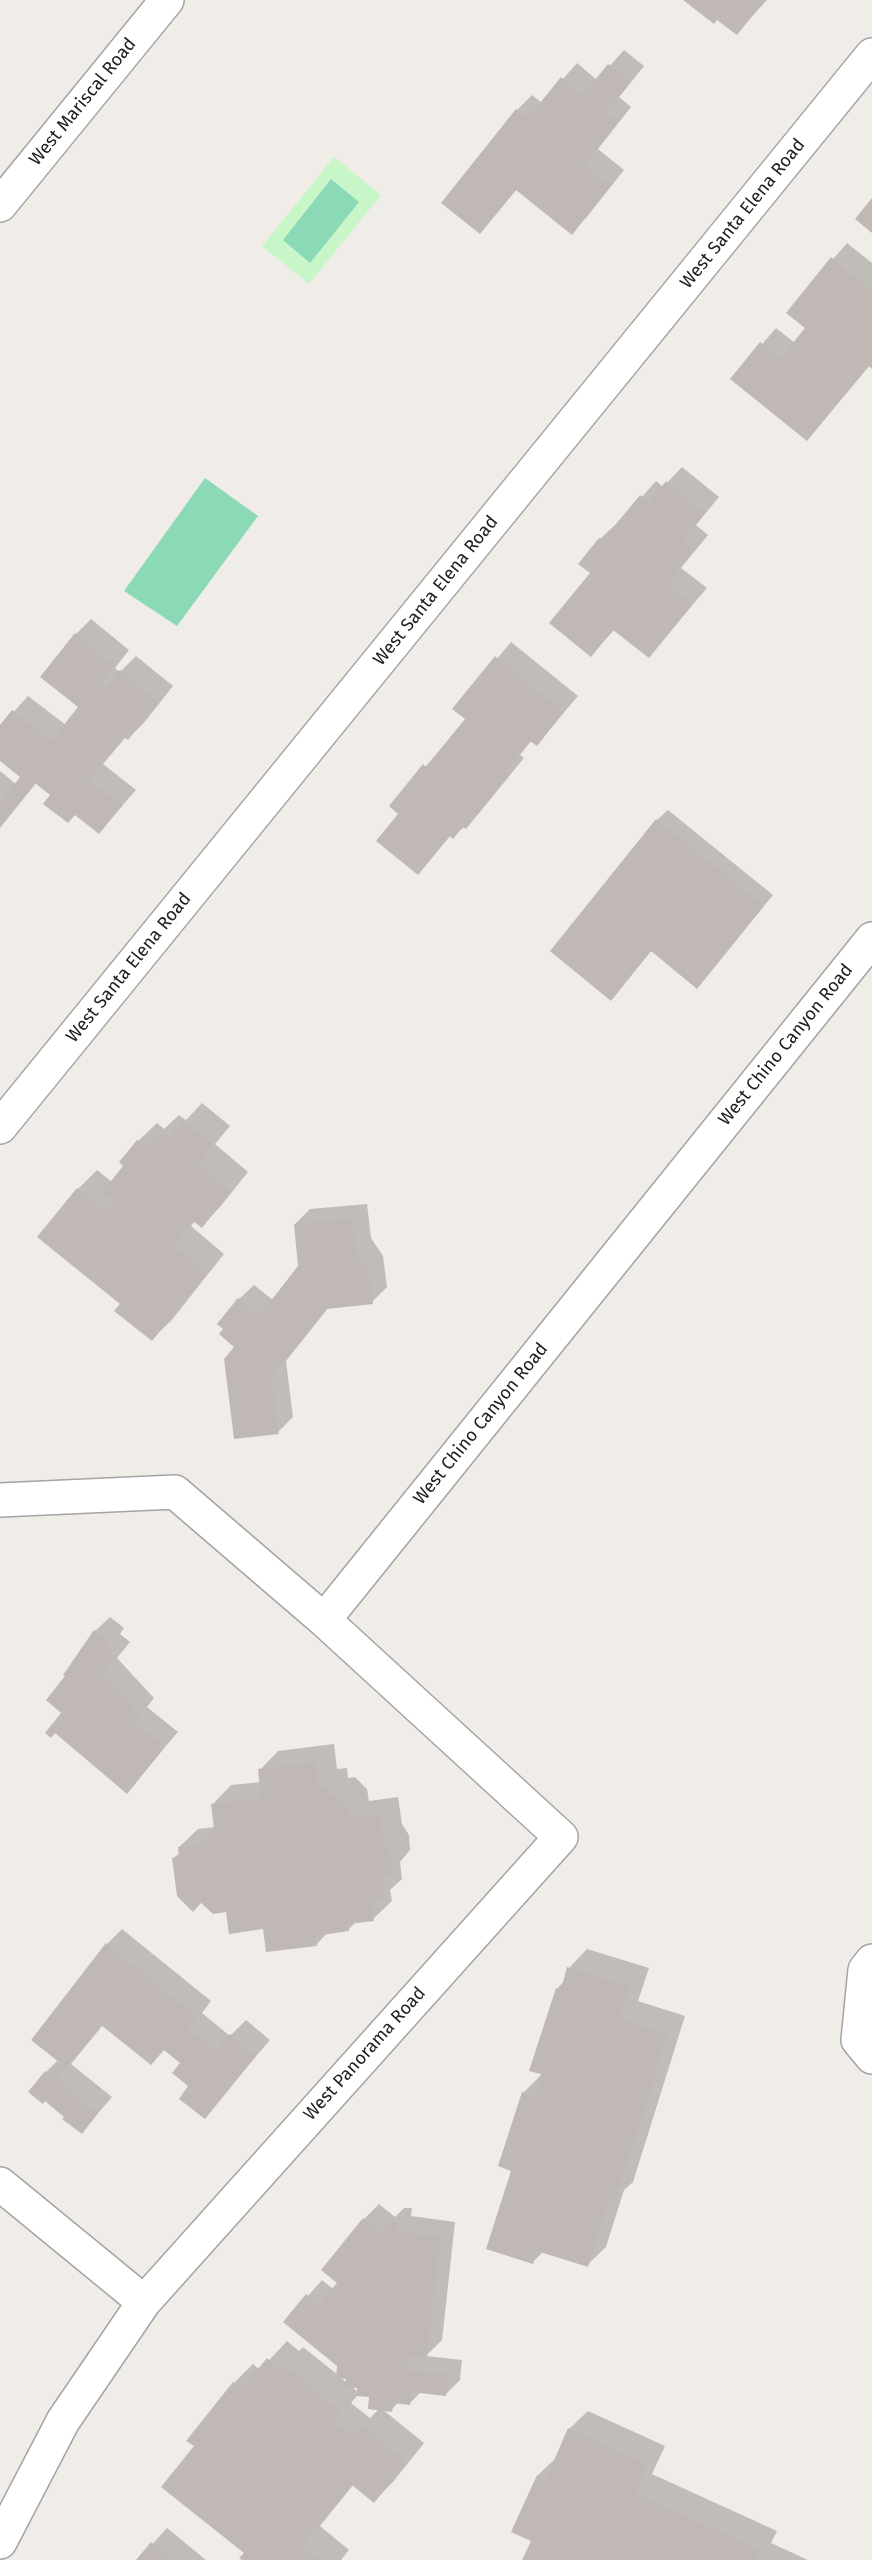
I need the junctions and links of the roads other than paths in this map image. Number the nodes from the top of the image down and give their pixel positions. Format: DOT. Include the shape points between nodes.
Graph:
graph roads {
  1 [pos="167,0"];
  2 [pos="872,55"];
  3 [pos="0,205"];
  4 [pos="872,939"];
  5 [pos="0,1127"];
  6 [pos="0,1500"];
  7 [pos="324,1620"];
  8 [pos="872,1961"];
  9 [pos="865,2048"];
  10 [pos="0,2184"];
  11 [pos="144,2302"];
  12 [pos="0,2542"];
  1 -- 3 [label="street, West Mariscal Road"];
  2 -- 5 [label="street, West Santa Elena Road"];
  4 -- 7 [label="street, West Chino Canyon Road"];
  6 -- 7 [label="street" via="175,1492"];
  7 -- 11 [label="street, West Panorama Road" via="561,1837"];
  8 -- 9 [label="street" via="865,1970"];
  10 -- 11 [label="street"];
  11 -- 12 [label="street, West Panorama Road" via="63,2421"];
}
